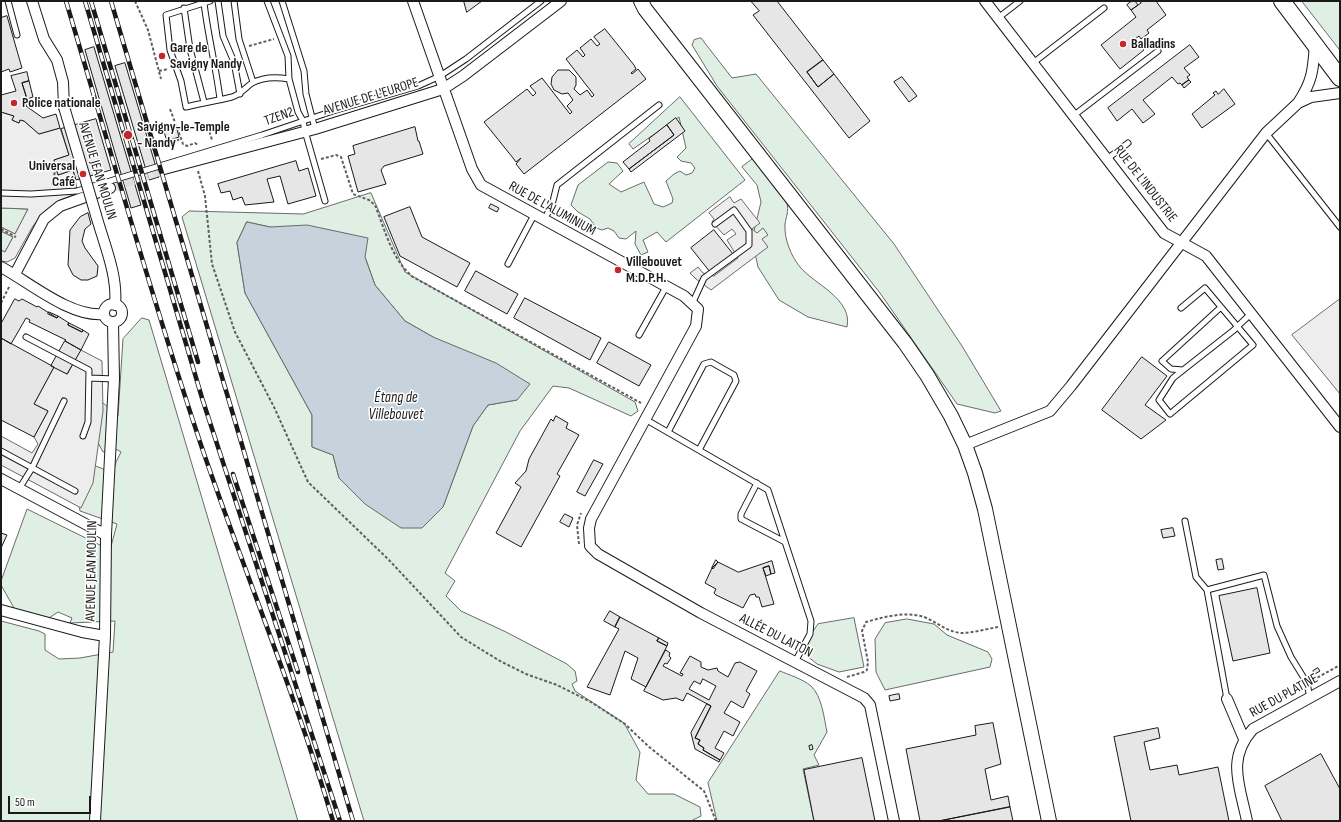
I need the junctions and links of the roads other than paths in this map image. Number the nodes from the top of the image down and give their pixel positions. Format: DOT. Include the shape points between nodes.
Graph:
graph roads {
  1 [pos="8,1"];
  2 [pos="32,1"];
  3 [pos="210,1"];
  4 [pos="218,1"];
  5 [pos="234,1"];
  6 [pos="268,1"];
  7 [pos="282,1"];
  8 [pos="413,1"];
  9 [pos="541,1"];
  10 [pos="561,1"];
  11 [pos="985,1"];
  12 [pos="1020,1"];
  13 [pos="1282,1"];
  14 [pos="204,4"];
  15 [pos="641,4"];
  16 [pos="184,8"];
  17 [pos="1104,8"];
  18 [pos="998,18"];
  19 [pos="17,35"];
  20 [pos="1315,44"];
  21 [pos="1158,51"];
  22 [pos="1033,64"];
  23 [pos="440,76"];
  24 [pos="1340,78"];
  25 [pos="289,79"];
  26 [pos="253,82"];
  27 [pos="443,88"];
  28 [pos="1340,93"];
  29 [pos="240,94"];
  30 [pos="220,99"];
  31 [pos="204,102"];
  32 [pos="1298,103"];
  33 [pos="659,105"];
  34 [pos="1073,116"];
  35 [pos="312,118"];
  36 [pos="304,126"];
  37 [pos="315,129"];
  38 [pos="1266,133"];
  39 [pos="1128,143"];
  40 [pos="1107,159"];
  41 [pos="164,170"];
  42 [pos="110,188"];
  43 [pos="1,193"];
  44 [pos="325,201"];
  45 [pos="534,215"];
  46 [pos="544,220"];
  47 [pos="715,224"];
  48 [pos="1340,227"];
  49 [pos="1182,243"];
  50 [pos="508,264"];
  51 [pos="1,267"];
  52 [pos="15,274"];
  53 [pos="666,287"];
  54 [pos="115,305"];
  55 [pos="696,306"];
  56 [pos="1221,307"];
  57 [pos="1181,308"];
  58 [pos="104,314"];
  59 [pos="1251,314"];
  60 [pos="113,322"];
  61 [pos="1238,326"];
  62 [pos="639,334"];
  63 [pos="26,337"];
  64 [pos="1183,370"];
  65 [pos="90,378"];
  66 [pos="114,379"];
  67 [pos="64,401"];
  68 [pos="645,419"];
  69 [pos="1340,427"];
  70 [pos="668,432"];
  71 [pos="83,436"];
  72 [pos="965,445"];
  73 [pos="699,450"];
  74 [pos="1,451"];
  75 [pos="32,468"];
  76 [pos="1,479"];
  77 [pos="757,483"];
  78 [pos="20,489"];
  79 [pos="75,491"];
  80 [pos="1185,521"];
  81 [pos="106,535"];
  82 [pos="785,542"];
  83 [pos="1207,590"];
  84 [pos="1,610"];
  85 [pos="105,636"];
  86 [pos="795,662"];
  87 [pos="1340,681"];
  88 [pos="1310,698"];
  89 [pos="1227,699"];
  90 [pos="1244,739"];
  91 [pos="95,821"];
  92 [pos="894,821"];
  93 [pos="1049,821"];
  94 [pos="1247,821"];
  1 -- 19 [label="lane"];
  2 -- 54 [label="street, AVENUE JEAN MOULIN, bridge" via="43,35 60,67 64,107 112,269"];
  3 -- 14 [label="lane"];
  4 -- 29 [label="lane" via="223,36 234,62"];
  5 -- 26 [label="lane" via="239,39"];
  6 -- 25 [label="lane" via="288,56"];
  7 -- 35 [label="lane" via="304,71"];
  8 -- 23 [label="street, RUE DE L'ALUMINIUM"];
  9 -- 23 [label="lane, TZEN2"];
  10 -- 27 [label="street, AVENUE DE L'EUROPE" via="463,76"];
  11 -- 18 [label="street, RUE DE L'INDUSTRIE"];
  12 -- 18 [label="lane"];
  13 -- 20 [label="main road"];
  14 -- 16 [label="lane"];
  14 -- 30 [label="lane" via="208,43 215,63"];
  15 -- 72 [label="street" via="905,343 940,395"];
  16 -- 31 [label="lane" via="190,49"];
  16 -- 31 [label="lane" via="166,15 170,50 181,81 186,106"];
  17 -- 22 [label="lane"];
  18 -- 22 [label="street, RUE DE L'INDUSTRIE"];
  20 -- 24 [label="main road"];
  20 -- 32 [label="street" via="1309,87"];
  21 -- 34 [label="lane"];
  22 -- 34 [label="street, RUE DE L'INDUSTRIE"];
  23 -- 27 [label="street, RUE DE L'ALUMINIUM"];
  23 -- 35 [label="lane, TZEN2" via="418,86"];
  25 -- 26 [label="lane" via="278,77"];
  25 -- 36 [label="lane"];
  26 -- 29 [label="lane"];
  27 -- 37 [label="street, AVENUE DE L'EUROPE"];
  27 -- 45 [label="street, RUE DE L'ALUMINIUM" via="472,170 482,185"];
  28 -- 32 [label="street" via="1311,97"];
  29 -- 30 [label="lane"];
  30 -- 31 [label="lane"];
  32 -- 38 [label="street"];
  33 -- 46 [label="lane" via="557,185 552,205"];
  34 -- 40 [label="street, RUE DE L'INDUSTRIE"];
  35 -- 36 [label="lane, TZEN2"];
  35 -- 37 [label="lane"];
  36 -- 37 [label="street, AVENUE DE L'EUROPE"];
  36 -- 41 [label="street, AVENUE DE L'EUROPE"];
  36 -- 43 [label="lane, TZEN2" via="262,135 77,191"];
  36 -- 44 [label="lane"];
  38 -- 48 [label="lane"];
  38 -- 49 [label="street"];
  39 -- 40 [label="lane"];
  40 -- 49 [label="street, RUE DE L'INDUSTRIE" via="1164,233"];
  42 -- 52 [label="street" via="60,206 44,219"];
  45 -- 46 [label="street, RUE DE L'ALUMINIUM"];
  45 -- 50 [label="lane"];
  46 -- 53 [label="street, RUE DE L'ALUMINIUM"];
  47 -- 55 [label="lane" via="734,210 749,231 749,244 704,278"];
  49 -- 59 [label="street, RUE DE L'INDUSTRIE" via="1206,256"];
  49 -- 72 [label="street" via="1050,411"];
  51 -- 52 [label="street"];
  52 -- 58 [label="street" via="74,309 97,315"];
  53 -- 55 [label="street, RUE DE L'ALUMINIUM"];
  53 -- 62 [label="lane"];
  54 -- 58 [label="street" via="107,307"];
  54 -- 60 [label="street" via="120,309 121,315"];
  55 -- 68 [label="street" via="696,326"];
  56 -- 57 [label="lane" via="1205,288"];
  56 -- 61 [label="lane"];
  56 -- 64 [label="lane" via="1162,361 1172,369"];
  58 -- 60 [label="street"];
  59 -- 61 [label="lane"];
  59 -- 69 [label="street, RUE DE L'INDUSTRIE"];
  60 -- 66 [label="street, AVENUE JEAN MOULIN"];
  61 -- 64 [label="lane"];
  61 -- 64 [label="lane" via="1253,345 1170,414 1159,400 1173,378"];
  63 -- 65 [label="lane" via="88,370"];
  65 -- 66 [label="lane"];
  65 -- 71 [label="lane" via="88,422"];
  66 -- 81 [label="street, AVENUE JEAN MOULIN"];
  67 -- 75 [label="lane"];
  68 -- 70 [label="lane"];
  68 -- 86 [label="street, ALLÉE DU LAITON" via="591,519 590,546 598,554 701,613"];
  70 -- 73 [label="lane"];
  70 -- 73 [label="lane" via="704,364 711,362 734,375 736,380"];
  72 -- 93 [label="street" via="985,509"];
  73 -- 77 [label="lane"];
  74 -- 75 [label="lane"];
  75 -- 78 [label="lane"];
  75 -- 79 [label="lane"];
  76 -- 78 [label="street"];
  77 -- 82 [label="lane" via="768,490"];
  77 -- 82 [label="lane" via="741,514 741,519"];
  78 -- 81 [label="street"];
  80 -- 83 [label="lane" via="1196,576"];
  81 -- 85 [label="street, AVENUE JEAN MOULIN"];
  82 -- 86 [label="lane" via="812,625"];
  83 -- 88 [label="lane" via="1264,575 1277,626 1291,657 1307,683"];
  83 -- 89 [label="lane"];
  84 -- 85 [label="street"];
  85 -- 91 [label="street, AVENUE JEAN MOULIN"];
  86 -- 92 [label="street, ALLÉE DU LAITON" via="864,698 870,705"];
  87 -- 88 [label="street, RUE DU PLATINE"];
  88 -- 90 [label="street, RUE DU PLATINE" via="1253,729"];
  89 -- 90 [label="street"];
  90 -- 94 [label="street" via="1238,750 1237,766"];
}
